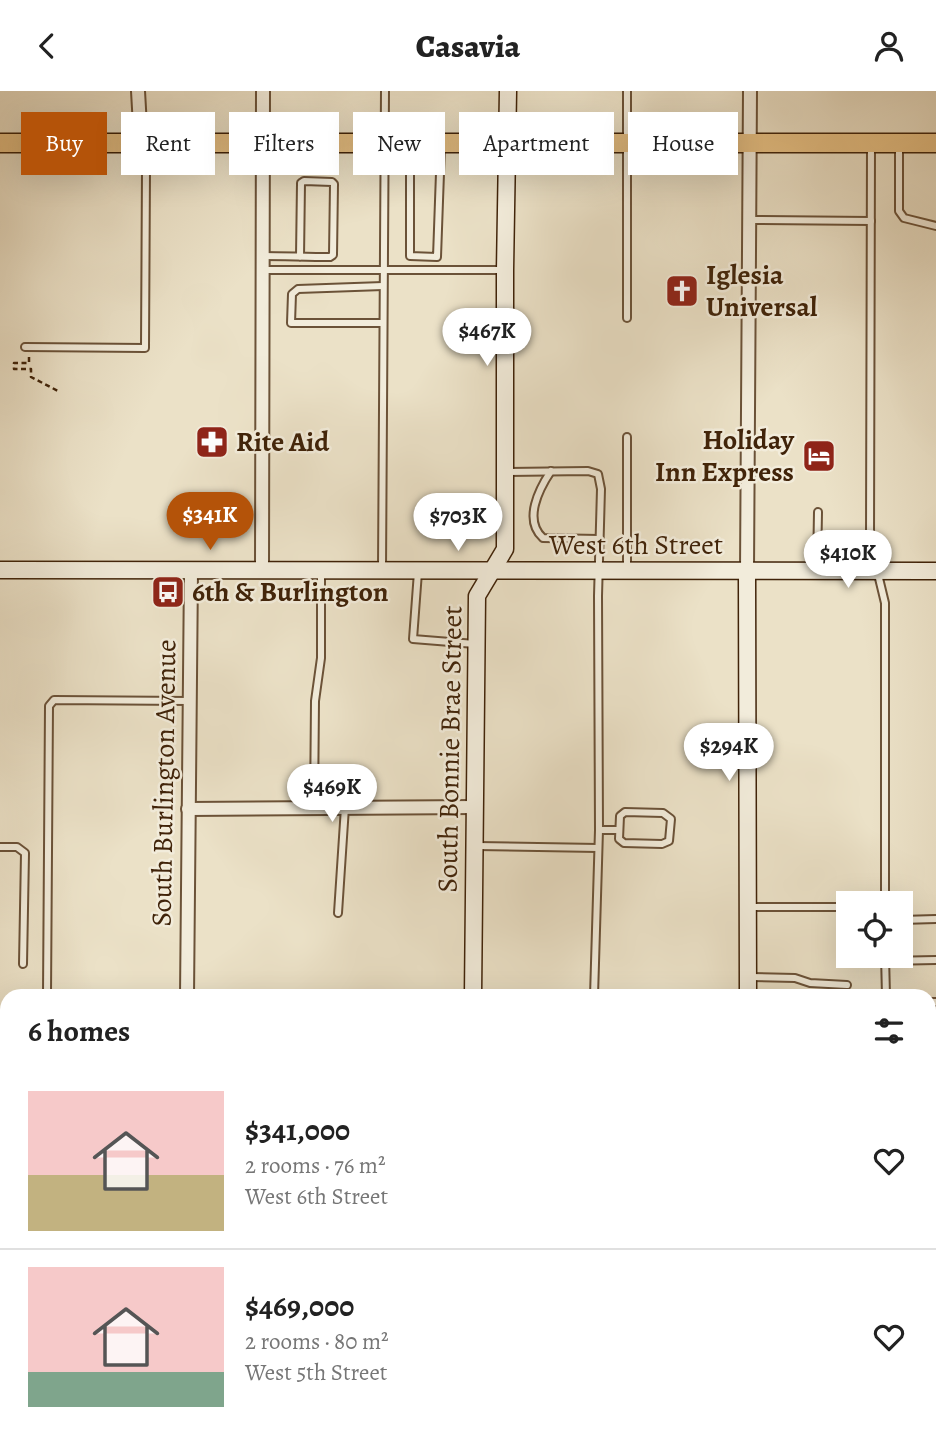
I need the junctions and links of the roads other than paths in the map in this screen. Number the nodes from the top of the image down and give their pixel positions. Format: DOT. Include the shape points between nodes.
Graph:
graph roads {
  1 [pos="138,91"];
  2 [pos="263,91"];
  3 [pos="384,91"];
  4 [pos="508,91"];
  5 [pos="628,91"];
  6 [pos="750,91"];
  7 [pos="139,112"];
  8 [pos="263,112"];
  9 [pos="384,112"];
  10 [pos="508,112"];
  11 [pos="0,143"];
  12 [pos="614,143"];
  13 [pos="627,143"];
  14 [pos="750,143"];
  15 [pos="871,143"];
  16 [pos="899,143"];
  17 [pos="936,143"];
  18 [pos="121,144"];
  19 [pos="146,175"];
  20 [pos="263,175"];
  21 [pos="384,175"];
  22 [pos="410,175"];
  23 [pos="440,175"];
  24 [pos="506,175"];
  25 [pos="749,221"];
  26 [pos="871,221"];
  27 [pos="936,226"];
  28 [pos="262,256"];
  29 [pos="300,257"];
  30 [pos="262,270"];
  31 [pos="383,270"];
  32 [pos="505,270"];
  33 [pos="383,286"];
  34 [pos="627,318"];
  35 [pos="383,323"];
  36 [pos="25,347"];
  37 [pos="627,437"];
  38 [pos="551,471"];
  39 [pos="506,472"];
  40 [pos="818,512"];
  41 [pos="599,539"];
  42 [pos="0,571"];
  43 [pos="191,571"];
  44 [pos="262,571"];
  45 [pos="321,571"];
  46 [pos="382,571"];
  47 [pos="418,571"];
  48 [pos="491,571"];
  49 [pos="598,571"];
  50 [pos="627,571"];
  51 [pos="747,571"];
  52 [pos="817,571"];
  53 [pos="878,571"];
  54 [pos="936,571"];
  55 [pos="477,644"];
  56 [pos="189,701"];
  57 [pos="345,807"];
  58 [pos="475,807"];
  59 [pos="314,808"];
  60 [pos="188,809"];
  61 [pos="599,830"];
  62 [pos="619,830"];
  63 [pos="475,846"];
  64 [pos="0,847"];
  65 [pos="598,848"];
  66 [pos="885,891"];
  67 [pos="748,907"];
  68 [pos="836,907"];
  69 [pos="338,913"];
  70 [pos="936,919"];
  71 [pos="913,920"];
  72 [pos="913,959"];
  73 [pos="936,960"];
  74 [pos="23,964"];
  75 [pos="885,968"];
  76 [pos="748,977"];
  77 [pos="847,985"];
  78 [pos="47,989"];
  79 [pos="187,989"];
  80 [pos="473,989"];
  81 [pos="594,989"];
  82 [pos="748,989"];
  83 [pos="886,989"];
  1 -- 7 [label="street"];
  2 -- 8 [label="street"];
  3 -- 9 [label="lane"];
  4 -- 10 [label="street, South Bonnie Brae Street"];
  5 -- 13 [label="lane"];
  6 -- 14 [label="street"];
  11 -- 18 [label="main road"];
  12 -- 13 [label="main road"];
  13 -- 14 [label="main road"];
  13 -- 34 [label="lane"];
  14 -- 15 [label="main road"];
  14 -- 25 [label="street"];
  15 -- 16 [label="main road"];
  15 -- 26 [label="lane"];
  16 -- 17 [label="main road"];
  16 -- 27 [label="lane" via="899,211 904,218"];
  19 -- 36 [label="lane" via="145,348"];
  20 -- 28 [label="street"];
  21 -- 31 [label="lane"];
  22 -- 23 [label="lane" via="410,256 437,257"];
  24 -- 32 [label="street, South Bonnie Brae Street"];
  25 -- 26 [label="lane"];
  25 -- 51 [label="street"];
  26 -- 53 [label="lane" via="870,541"];
  28 -- 29 [label="lane"];
  28 -- 30 [label="street"];
  29 -- 29 [label="lane" via="333,255 332,182 301,183"];
  30 -- 31 [label="lane"];
  30 -- 44 [label="street"];
  31 -- 32 [label="lane"];
  31 -- 33 [label="lane"];
  32 -- 39 [label="street, South Bonnie Brae Street"];
  33 -- 35 [label="lane"];
  33 -- 35 [label="lane" via="298,289 292,294 291,323"];
  35 -- 46 [label="lane"];
  37 -- 50 [label="lane"];
  38 -- 39 [label="lane"];
  38 -- 41 [label="lane" via="598,474"];
  38 -- 41 [label="lane" via="535,502 537,533 543,538"];
  39 -- 48 [label="street, South Bonnie Brae Street" via="505,549"];
  40 -- 52 [label="lane"];
  41 -- 49 [label="lane"];
  42 -- 43 [label="street, West 6th Street"];
  43 -- 44 [label="street, West 6th Street"];
  43 -- 56 [label="street, South Burlington Avenue"];
  44 -- 45 [label="street, West 6th Street"];
  45 -- 46 [label="street, West 6th Street"];
  45 -- 59 [label="lane"];
  46 -- 47 [label="street, West 6th Street"];
  47 -- 48 [label="street, West 6th Street"];
  47 -- 55 [label="lane" via="413,639"];
  48 -- 49 [label="street, West 6th Street"];
  48 -- 55 [label="street, South Bonnie Brae Street" via="477,596"];
  49 -- 50 [label="street, West 6th Street"];
  49 -- 61 [label="lane"];
  50 -- 51 [label="street, West 6th Street"];
  51 -- 52 [label="street, West 6th Street"];
  51 -- 67 [label="street"];
  52 -- 53 [label="street, West 6th Street"];
  53 -- 54 [label="street, West 6th Street"];
  53 -- 66 [label="lane" via="885,603"];
  55 -- 58 [label="street, South Bonnie Brae Street"];
  56 -- 60 [label="street, South Burlington Avenue"];
  56 -- 78 [label="lane" via="54,700 50,706"];
  57 -- 58 [label="street"];
  57 -- 59 [label="street"];
  57 -- 69 [label="lane"];
  58 -- 63 [label="street, South Bonnie Brae Street"];
  59 -- 60 [label="street"];
  60 -- 79 [label="street, South Burlington Avenue"];
  61 -- 62 [label="lane"];
  61 -- 65 [label="lane"];
  62 -- 62 [label="lane" via="624,843 662,844 669,841 671,819 663,813 625,812"];
  63 -- 65 [label="lane"];
  63 -- 80 [label="street, South Bonnie Brae Street"];
  64 -- 74 [label="lane" via="17,847 25,853"];
  65 -- 81 [label="lane"];
  67 -- 68 [label="lane"];
  67 -- 76 [label="street"];
  70 -- 71 [label="lane"];
  72 -- 73 [label="lane"];
  75 -- 83 [label="lane"];
  76 -- 77 [label="lane"];
  76 -- 82 [label="street"];
}
